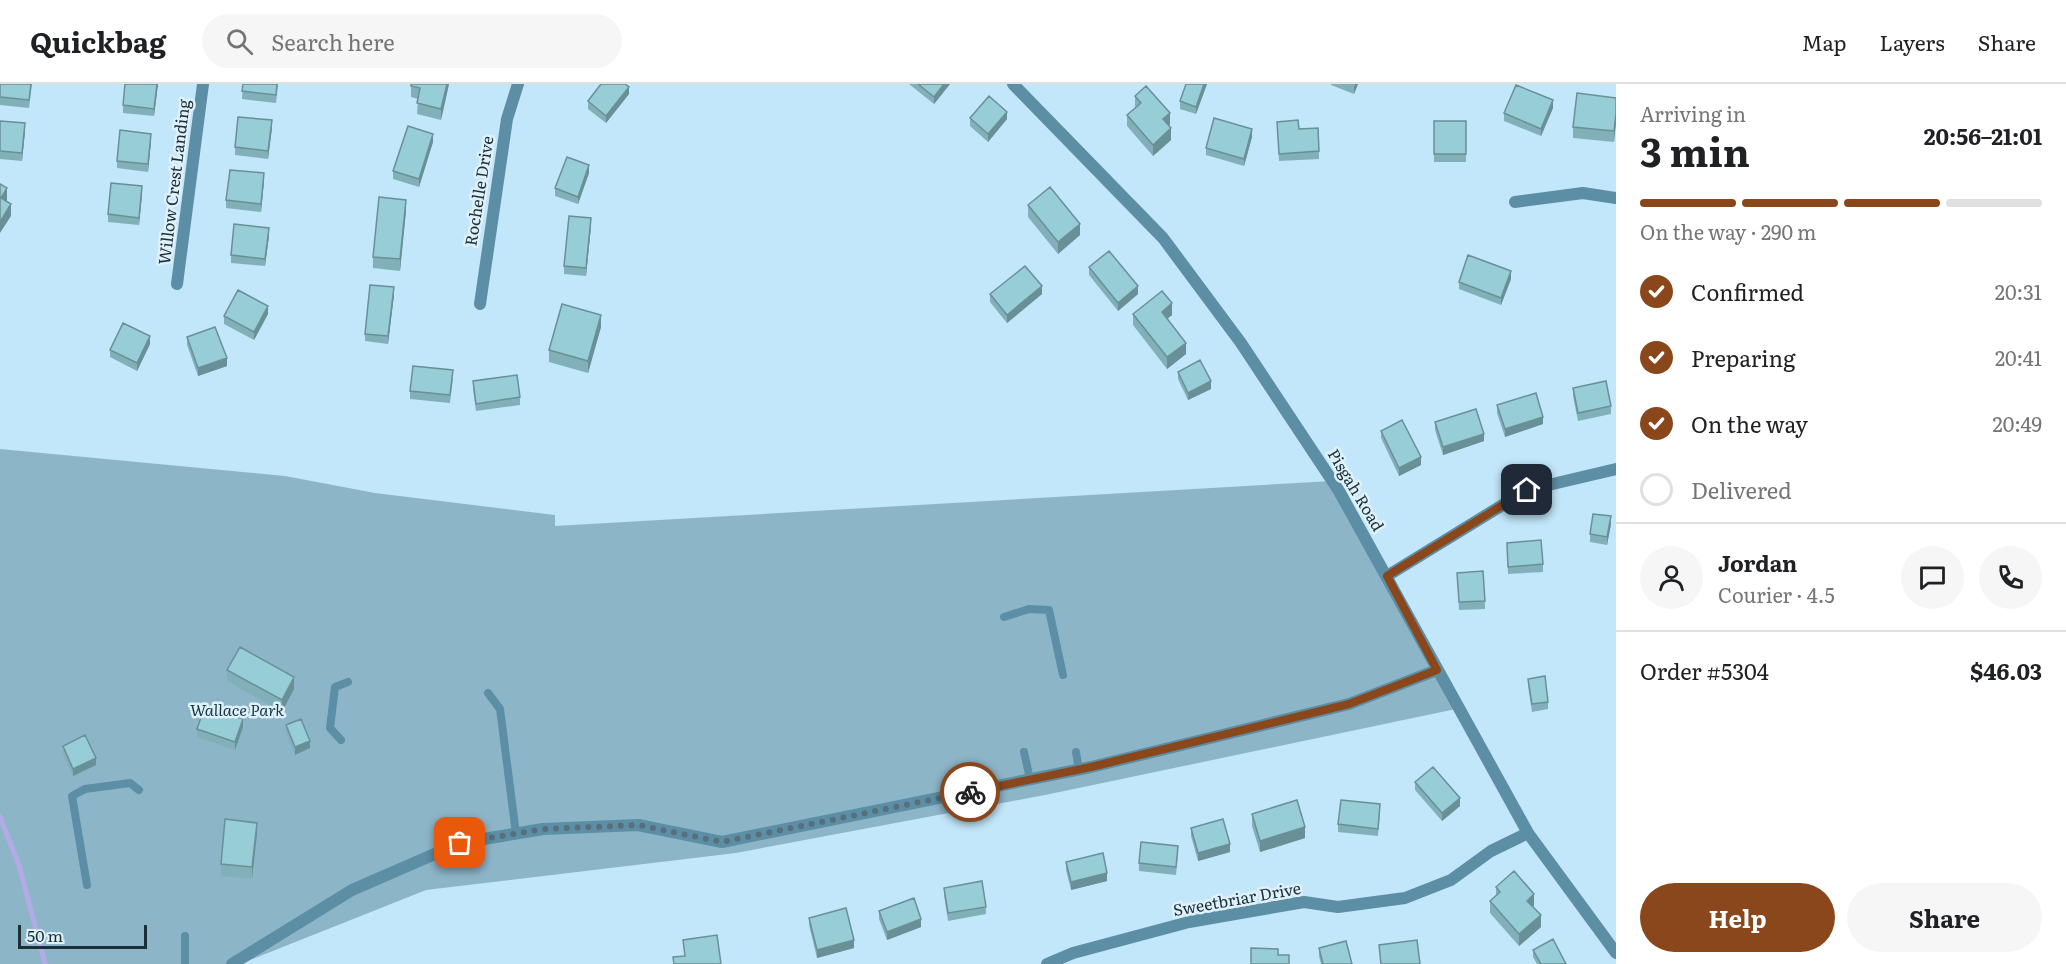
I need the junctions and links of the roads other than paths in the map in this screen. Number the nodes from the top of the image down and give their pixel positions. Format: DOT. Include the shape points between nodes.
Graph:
graph roads {
  1 [pos="203,84"];
  2 [pos="518,84"];
  3 [pos="1013,84"];
  4 [pos="1616,198"];
  5 [pos="1515,202"];
  6 [pos="177,284"];
  7 [pos="480,304"];
  8 [pos="1616,469"];
  9 [pos="1387,576"];
  10 [pos="1004,617"];
  11 [pos="1437,670"];
  12 [pos="1063,675"];
  13 [pos="348,682"];
  14 [pos="488,693"];
  15 [pos="341,740"];
  16 [pos="1024,752"];
  17 [pos="1076,752"];
  18 [pos="1079,770"];
  19 [pos="1030,779"];
  20 [pos="139,790"];
  21 [pos="1528,833"];
  22 [pos="516,834"];
  23 [pos="87,885"];
  24 [pos="184,936"];
  25 [pos="1616,953"];
  26 [pos="185,964"];
  27 [pos="232,964"];
  28 [pos="1047,964"];
  1 -- 6 [label="street, Willow Crest Landing"];
  2 -- 7 [label="street, Rochelle Drive" via="505,129"];
  3 -- 9 [label="street, Pisgah Road" via="1163,238 1248,353 1339,491"];
  4 -- 5 [label="street" via="1583,193"];
  8 -- 9 [label="street" via="1527,490"];
  9 -- 11 [label="street, Pisgah Road"];
  10 -- 12 [label="lane" via="1029,609 1050,610"];
  11 -- 18 [label="street" via="1349,704"];
  11 -- 21 [label="street, Pisgah Road"];
  13 -- 15 [label="lane" via="335,687 330,728"];
  14 -- 22 [label="lane" via="500,708"];
  16 -- 19 [label="lane"];
  17 -- 18 [label="lane"];
  18 -- 19 [label="street"];
  19 -- 22 [label="street" via="722,842 638,825 543,829"];
  20 -- 23 [label="lane" via="130,783 85,789 72,796"];
  21 -- 25 [label="street, Pisgah Road"];
  21 -- 28 [label="street, Sweetbriar Drive" via="1491,851 1451,880 1405,898 1338,907 1304,902 1189,922 1073,953"];
  22 -- 27 [label="street" via="460,843 352,890"];
  24 -- 26 [label="lane"];
}
